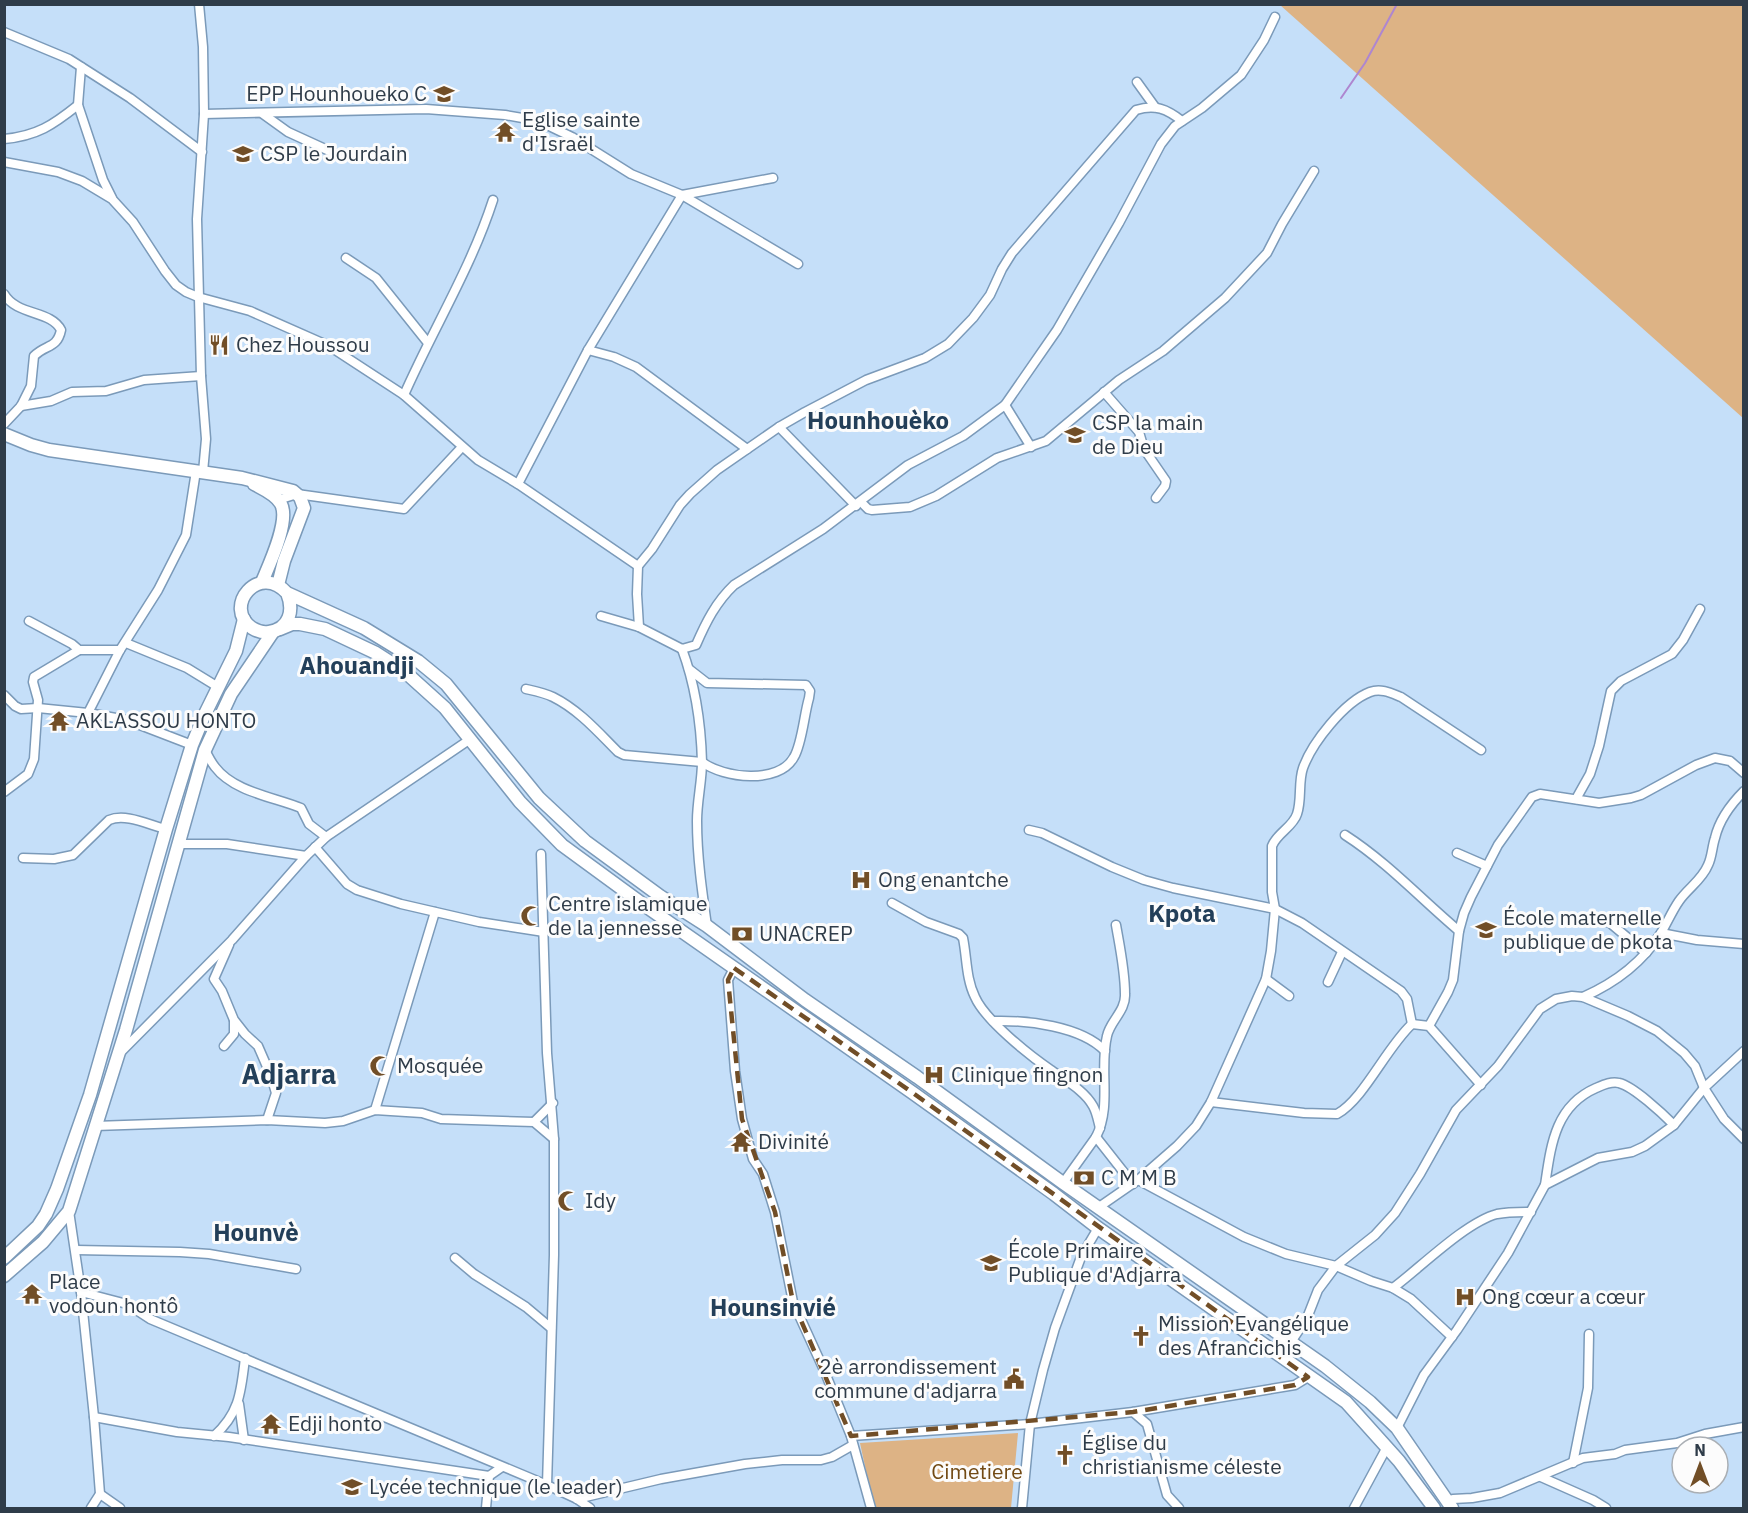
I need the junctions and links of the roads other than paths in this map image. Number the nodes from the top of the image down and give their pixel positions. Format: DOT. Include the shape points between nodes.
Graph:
graph roads {
  1 [pos="199,4"];
  2 [pos="1275,17"];
  3 [pos="4,32"];
  4 [pos="81,67"];
  5 [pos="1137,82"];
  6 [pos="78,105"];
  7 [pos="1155,107"];
  8 [pos="262,113"];
  9 [pos="204,114"];
  10 [pos="1182,121"];
  11 [pos="4,139"];
  12 [pos="202,152"];
  13 [pos="336,154"];
  14 [pos="4,162"];
  15 [pos="1314,171"];
  16 [pos="773,178"];
  17 [pos="682,195"];
  18 [pos="112,199"];
  19 [pos="493,200"];
  20 [pos="346,258"];
  21 [pos="798,264"];
  22 [pos="4,294"];
  23 [pos="198,297"];
  24 [pos="428,343"];
  25 [pos="588,350"];
  26 [pos="201,376"];
  27 [pos="1104,392"];
  28 [pos="404,395"];
  29 [pos="1005,405"];
  30 [pos="21,406"];
  31 [pos="4,424"];
  32 [pos="779,427"];
  33 [pos="4,434"];
  34 [pos="462,447"];
  35 [pos="1031,447"];
  36 [pos="747,449"];
  37 [pos="199,472"];
  38 [pos="242,478"];
  39 [pos="518,484"];
  40 [pos="297,494"];
  41 [pos="1156,498"];
  42 [pos="278,500"];
  43 [pos="859,504"];
  44 [pos="638,566"];
  45 [pos="262,582"];
  46 [pos="282,589"];
  47 [pos="1700,609"];
  48 [pos="602,616"];
  49 [pos="244,619"];
  50 [pos="29,621"];
  51 [pos="639,627"];
  52 [pos="276,630"];
  53 [pos="123,646"];
  54 [pos="682,649"];
  55 [pos="79,650"];
  56 [pos="689,669"];
  57 [pos="218,687"];
  58 [pos="526,689"];
  59 [pos="4,695"];
  60 [pos="38,708"];
  61 [pos="88,713"];
  62 [pos="469,740"];
  63 [pos="192,745"];
  64 [pos="205,750"];
  65 [pos="1481,750"];
  66 [pos="702,762"];
  67 [pos="1743,772"];
  68 [pos="1743,791"];
  69 [pos="4,792"];
  70 [pos="1576,799"];
  71 [pos="166,829"];
  72 [pos="1029,830"];
  73 [pos="1345,835"];
  74 [pos="326,837"];
  75 [pos="178,844"];
  76 [pos="315,848"];
  77 [pos="1456,853"];
  78 [pos="542,854"];
  79 [pos="306,856"];
  80 [pos="23,858"];
  81 [pos="1487,866"];
  82 [pos="892,903"];
  83 [pos="1275,909"];
  84 [pos="435,912"];
  85 [pos="1598,919"];
  86 [pos="1116,925"];
  87 [pos="707,926"];
  88 [pos="1460,931"];
  89 [pos="544,932"];
  90 [pos="1661,933"];
  91 [pos="232,940"];
  92 [pos="1743,944"];
  93 [pos="1342,952"];
  94 [pos="1646,953"];
  95 [pos="734,968"];
  96 [pos="1266,979"];
  97 [pos="1328,982"];
  98 [pos="1289,996"];
  99 [pos="1583,998"];
  100 [pos="234,1020"];
  101 [pos="993,1021"];
  102 [pos="1412,1024"];
  103 [pos="1429,1026"];
  104 [pos="224,1046"];
  105 [pos="1743,1051"];
  106 [pos="1105,1052"];
  107 [pos="118,1055"];
  108 [pos="1481,1085"];
  109 [pos="1704,1088"];
  110 [pos="1211,1102"];
  111 [pos="553,1103"];
  112 [pos="375,1110"];
  113 [pos="267,1120"];
  114 [pos="534,1122"];
  115 [pos="1674,1125"];
  116 [pos="95,1126"];
  117 [pos="1098,1133"];
  118 [pos="1743,1138"];
  119 [pos="554,1139"];
  120 [pos="1135,1182"];
  121 [pos="1063,1183"];
  122 [pos="1545,1185"];
  123 [pos="1099,1207"];
  124 [pos="69,1211"];
  125 [pos="1531,1212"];
  126 [pos="1098,1228"];
  127 [pos="75,1251"];
  128 [pos="4,1258"];
  129 [pos="455,1258"];
  130 [pos="1336,1266"];
  131 [pos="296,1269"];
  132 [pos="4,1276"];
  133 [pos="1393,1288"];
  134 [pos="81,1292"];
  135 [pos="551,1328"];
  136 [pos="1589,1334"];
  137 [pos="1452,1337"];
  138 [pos="1291,1342"];
  139 [pos="245,1358"];
  140 [pos="1308,1377"];
  141 [pos="239,1404"];
  142 [pos="1133,1412"];
  143 [pos="94,1417"];
  144 [pos="1030,1424"];
  145 [pos="1743,1427"];
  146 [pos="1397,1428"];
  147 [pos="214,1436"];
  148 [pos="244,1440"];
  149 [pos="852,1441"];
  150 [pos="1387,1447"];
  151 [pos="1573,1462"];
  152 [pos="502,1467"];
  153 [pos="489,1476"];
  154 [pos="1541,1477"];
  155 [pos="546,1485"];
  156 [pos="100,1494"];
  157 [pos="577,1499"];
  158 [pos="1450,1505"];
  159 [pos="91,1509"];
  160 [pos="120,1509"];
  161 [pos="486,1509"];
  162 [pos="590,1509"];
  163 [pos="871,1509"];
  164 [pos="1022,1509"];
  165 [pos="1179,1509"];
  166 [pos="1354,1509"];
  167 [pos="1434,1509"];
  168 [pos="1606,1509"];
  1 -- 9 [label="street"];
  2 -- 10 [label="street" via="1241,75"];
  3 -- 4 [label="street"];
  4 -- 6 [label="street"];
  4 -- 12 [label="street"];
  5 -- 7 [label="street"];
  6 -- 11 [label="street" via="43,131"];
  6 -- 18 [label="street"];
  7 -- 10 [label="street"];
  7 -- 32 [label="street" via="1136,110 1037,223 1007,260 983,304 948,344 925,358 853,387"];
  8 -- 9 [label="street"];
  8 -- 13 [label="street" via="288,132"];
  8 -- 17 [label="street" via="426,109 528,119 548,125 632,174"];
  9 -- 12 [label="street"];
  10 -- 29 [label="street" via="1161,144 1057,330"];
  12 -- 23 [label="street" via="197,219"];
  14 -- 18 [label="street" via="58,172"];
  15 -- 27 [label="street" via="1267,253 1248,275 1162,351"];
  16 -- 17 [label="street"];
  17 -- 21 [label="street"];
  17 -- 25 [label="street"];
  18 -- 23 [label="street" via="133,222 176,285"];
  19 -- 24 [label="street" via="471,258"];
  20 -- 24 [label="street" via="376,278"];
  22 -- 30 [label="street" via="15,306 52,321 60,330 54,345 34,356 31,386"];
  23 -- 26 [label="street"];
  23 -- 28 [label="street" via="250,311 329,346"];
  24 -- 28 [label="street"];
  25 -- 36 [label="street" via="636,367"];
  25 -- 39 [label="street"];
  26 -- 30 [label="street" via="144,380 106,391 72,392 51,401"];
  26 -- 37 [label="street" via="205,430"];
  27 -- 35 [label="street" via="1052,436"];
  27 -- 41 [label="street" via="1139,432 1144,449 1166,481"];
  28 -- 34 [label="street"];
  29 -- 35 [label="street"];
  29 -- 43 [label="street" via="963,436 908,465"];
  30 -- 31 [label="street"];
  32 -- 36 [label="street"];
  32 -- 43 [label="street"];
  33 -- 37 [label="main road" via="49,450"];
  34 -- 39 [label="street"];
  34 -- 40 [label="street" via="404,509"];
  35 -- 43 [label="street" via="991,461 936,496 910,507 872,510"];
  36 -- 44 [label="street" via="690,494"];
  37 -- 38 [label="main road"];
  37 -- 53 [label="street" via="186,535"];
  38 -- 40 [label="main road"];
  38 -- 42 [label="main road"];
  39 -- 44 [label="street"];
  40 -- 42 [label="street"];
  40 -- 46 [label="main road" via="304,508 284,561"];
  42 -- 45 [label="main road" via="284,513 283,523"];
  43 -- 54 [label="street" via="734,585 712,611 696,645"];
  44 -- 51 [label="street"];
  45 -- 46 [label="main road"];
  45 -- 49 [label="main road" via="243,596 240,608"];
  46 -- 52 [label="main road" via="291,603 291,613"];
  46 -- 87 [label="main road" via="364,628 418,661 446,684 557,816 660,896"];
  47 -- 70 [label="street" via="1671,654 1621,681 1611,691 1596,756"];
  48 -- 51 [label="street"];
  49 -- 52 [label="main road" via="256,631"];
  49 -- 57 [label="main road" via="236,651"];
  50 -- 55 [label="street"];
  51 -- 54 [label="street"];
  52 -- 62 [label="main road" via="292,624 314,626 376,653 423,686"];
  52 -- 64 [label="main road" via="231,694"];
  53 -- 55 [label="street"];
  53 -- 57 [label="street" via="187,668"];
  53 -- 61 [label="street"];
  54 -- 56 [label="street"];
  55 -- 60 [label="street" via="34,677"];
  56 -- 66 [label="street"];
  56 -- 66 [label="street" via="706,683 802,685 810,692 797,750 789,766 744,777 711,769"];
  57 -- 63 [label="main road"];
  58 -- 66 [label="street" via="559,700 591,723 624,755"];
  59 -- 60 [label="street" via="21,709"];
  60 -- 61 [label="street"];
  60 -- 69 [label="street" via="32,767"];
  61 -- 63 [label="street" via="127,720"];
  62 -- 74 [label="street"];
  62 -- 95 [label="main road" via="531,815 562,845"];
  63 -- 71 [label="main road"];
  64 -- 74 [label="street" via="215,768 227,778 241,787 301,808 309,824"];
  64 -- 75 [label="main road"];
  65 -- 83 [label="street" via="1386,691 1370,692 1352,704 1332,720 1311,753 1302,769 1298,814 1274,840"];
  66 -- 87 [label="street" via="697,847"];
  67 -- 70 [label="street" via="1730,761 1715,758 1641,795 1599,803"];
  68 -- 90 [label="street" via="1718,829 1703,875 1680,899"];
  70 -- 81 [label="street" via="1540,794 1532,797"];
  71 -- 80 [label="street" via="115,818 73,855"];
  71 -- 128 [label="main road" via="90,1095 57,1189 38,1226"];
  72 -- 83 [label="street" via="1144,880"];
  73 -- 88 [label="street" via="1375,855"];
  74 -- 76 [label="street"];
  75 -- 79 [label="street" via="227,844"];
  75 -- 107 [label="main road"];
  76 -- 79 [label="street"];
  76 -- 84 [label="street" via="352,888"];
  77 -- 81 [label="street"];
  78 -- 89 [label="street"];
  79 -- 91 [label="street"];
  81 -- 88 [label="street" via="1464,913"];
  82 -- 101 [label="street" via="963,938 970,985"];
  83 -- 93 [label="street"];
  83 -- 96 [label="street"];
  84 -- 89 [label="street"];
  84 -- 112 [label="street"];
  85 -- 94 [label="street" via="1610,923"];
  86 -- 106 [label="street" via="1125,995 1123,1008 1109,1029"];
  87 -- 121 [label="main road"];
  88 -- 103 [label="street" via="1453,980"];
  89 -- 111 [label="street" via="548,1071"];
  90 -- 92 [label="street"];
  90 -- 94 [label="street"];
  91 -- 100 [label="street" via="214,979"];
  91 -- 107 [label="street"];
  93 -- 97 [label="street"];
  93 -- 102 [label="street" via="1401,991 1407,999"];
  94 -- 99 [label="street" via="1606,987"];
  95 -- 126 [label="main road"];
  95 -- 149 [label="street" via="728,980 742,1119 753,1160 763,1174 775,1212 794,1302"];
  96 -- 98 [label="street"];
  96 -- 110 [label="street"];
  99 -- 108 [label="street" via="1556,999 1540,1009"];
  99 -- 109 [label="street" via="1644,1023 1666,1038 1695,1066"];
  100 -- 104 [label="street" via="234,1034"];
  100 -- 113 [label="street" via="258,1046 271,1076 276,1093"];
  101 -- 106 [label="street" via="1050,1027 1092,1039"];
  101 -- 117 [label="street" via="1086,1097 1097,1114"];
  102 -- 103 [label="street"];
  102 -- 110 [label="street" via="1354,1099 1337,1114"];
  103 -- 108 [label="street"];
  105 -- 109 [label="street"];
  106 -- 117 [label="street" via="1106,1085"];
  107 -- 116 [label="main road"];
  108 -- 130 [label="street" via="1456,1110 1395,1213 1375,1235"];
  109 -- 115 [label="street"];
  109 -- 118 [label="street" via="1724,1119"];
  110 -- 120 [label="street" via="1196,1126"];
  111 -- 114 [label="street"];
  111 -- 119 [label="street"];
  112 -- 113 [label="street" via="325,1123"];
  112 -- 114 [label="street" via="422,1113 441,1119"];
  113 -- 116 [label="street"];
  114 -- 119 [label="street"];
  115 -- 122 [label="street" via="1646,1146 1598,1158"];
  115 -- 122 [label="street" via="1619,1083 1594,1089 1581,1096 1560,1120"];
  116 -- 124 [label="main road"];
  117 -- 120 [label="street"];
  117 -- 121 [label="street"];
  119 -- 135 [label="street"];
  120 -- 123 [label="street"];
  120 -- 130 [label="street" via="1244,1237 1286,1254"];
  121 -- 123 [label="main road"];
  122 -- 125 [label="street"];
  123 -- 138 [label="main road"];
  124 -- 127 [label="street"];
  124 -- 132 [label="main road" via="43,1242"];
  125 -- 133 [label="street" via="1497,1214 1485,1220 1460,1234"];
  125 -- 137 [label="street"];
  126 -- 140 [label="main road"];
  126 -- 144 [label="street" via="1082,1257 1055,1328"];
  127 -- 131 [label="street" via="209,1254"];
  127 -- 134 [label="street"];
  129 -- 135 [label="street"];
  130 -- 133 [label="street"];
  130 -- 138 [label="street" via="1318,1290 1307,1318"];
  133 -- 137 [label="street" via="1411,1299"];
  134 -- 139 [label="street" via="127,1304 150,1319"];
  134 -- 143 [label="street"];
  135 -- 155 [label="street"];
  136 -- 151 [label="street" via="1588,1388"];
  137 -- 146 [label="street" via="1424,1375"];
  138 -- 146 [label="main road" via="1370,1402"];
  139 -- 141 [label="street"];
  139 -- 152 [label="street"];
  140 -- 142 [label="street" via="1295,1385"];
  140 -- 150 [label="main road" via="1346,1402"];
  141 -- 147 [label="street"];
  141 -- 148 [label="street"];
  142 -- 144 [label="street"];
  142 -- 165 [label="street" via="1147,1424 1167,1495"];
  143 -- 147 [label="street"];
  143 -- 156 [label="street"];
  144 -- 149 [label="street"];
  144 -- 164 [label="street"];
  145 -- 151 [label="street"];
  146 -- 158 [label="main road"];
  147 -- 148 [label="street"];
  148 -- 153 [label="street"];
  149 -- 157 [label="street" via="832,1457 820,1460 745,1464"];
  149 -- 163 [label="street"];
  150 -- 166 [label="street"];
  150 -- 167 [label="main road"];
  151 -- 154 [label="street"];
  152 -- 153 [label="street"];
  152 -- 155 [label="street"];
  153 -- 161 [label="street"];
  154 -- 158 [label="street" via="1500,1493 1453,1498"];
  154 -- 168 [label="street"];
  155 -- 157 [label="street"];
  156 -- 159 [label="street"];
  156 -- 160 [label="street"];
  157 -- 162 [label="street"];
}
